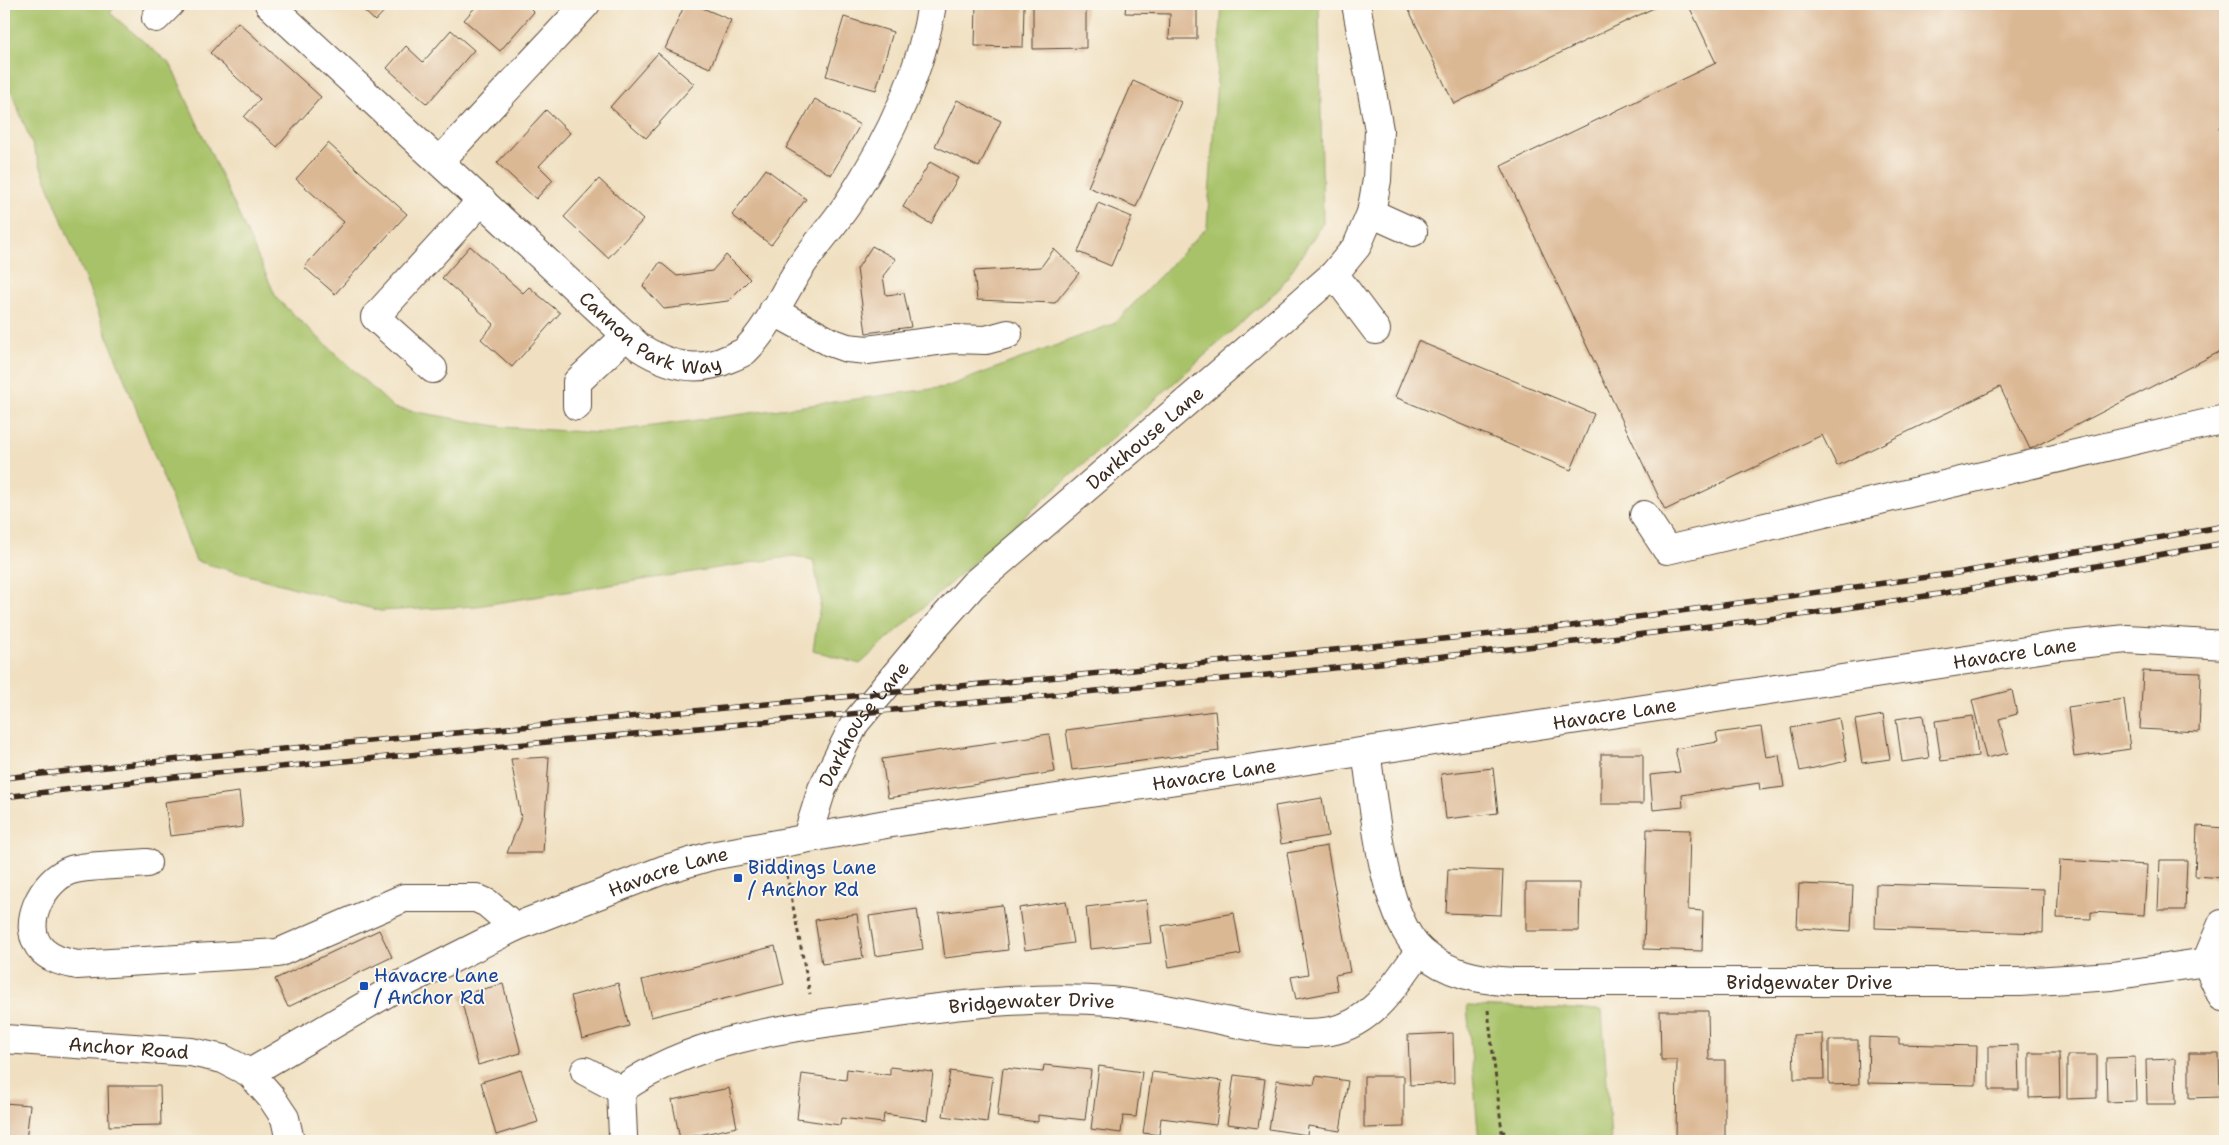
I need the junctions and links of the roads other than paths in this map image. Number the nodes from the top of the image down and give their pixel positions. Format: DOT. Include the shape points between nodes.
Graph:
graph roads {
  1 [pos="269,4"];
  2 [pos="586,4"];
  3 [pos="932,4"];
  4 [pos="1356,4"];
  5 [pos="440,161"];
  6 [pos="482,200"];
  7 [pos="1371,213"];
  8 [pos="1412,232"];
  9 [pos="1334,274"];
  10 [pos="773,311"];
  11 [pos="1376,330"];
  12 [pos="1008,334"];
  13 [pos="627,335"];
  14 [pos="433,369"];
  15 [pos="577,406"];
  16 [pos="2225,420"];
  17 [pos="1644,515"];
  18 [pos="2225,645"];
  19 [pos="1366,751"];
  20 [pos="794,840"];
  21 [pos="147,863"];
  22 [pos="2222,924"];
  23 [pos="515,927"];
  24 [pos="1420,950"];
  25 [pos="2206,962"];
  26 [pos="2222,997"];
  27 [pos="4,1039"];
  28 [pos="585,1071"];
  29 [pos="250,1073"];
  30 [pos="621,1090"];
  31 [pos="623,1136"];
  32 [pos="290,1141"];
  1 -- 5 [label="street, Cannon Park Way"];
  2 -- 5 [label="street"];
  3 -- 10 [label="street, Cannon Park Way" via="917,62 897,116 870,170 809,254"];
  4 -- 7 [label="street, Darkhouse Lane" via="1379,130 1377,180"];
  5 -- 6 [label="street, Cannon Park Way"];
  6 -- 13 [label="street, Cannon Park Way"];
  6 -- 14 [label="street" via="375,317"];
  7 -- 8 [label="street"];
  7 -- 9 [label="street, Darkhouse Lane" via="1357,246"];
  9 -- 11 [label="street"];
  9 -- 20 [label="street, Darkhouse Lane" via="973,585 855,723"];
  10 -- 12 [label="street" via="830,342 867,350 952,339 986,340"];
  10 -- 13 [label="street, Cannon Park Way" via="744,351 723,362 702,367 660,360"];
  13 -- 15 [label="street" via="577,382"];
  16 -- 17 [label="street" via="1667,550"];
  18 -- 19 [label="street, Havacre Lane" via="2127,639 2059,646"];
  19 -- 20 [label="street, Havacre Lane"];
  19 -- 24 [label="street, Bridgewater Drive" via="1392,904"];
  20 -- 23 [label="street, Havacre Lane" via="711,856 663,870"];
  21 -- 23 [label="street" via="70,870 45,889 34,911 34,934 41,949 55,960 78,965 278,953 404,898 476,898 487,902"];
  22 -- 25 [label="street"];
  23 -- 29 [label="street, Havacre Lane" via="402,984"];
  24 -- 25 [label="street, Bridgewater Drive" via="1459,973 1484,980 1514,982 2020,982 2112,976"];
  24 -- 30 [label="street, Bridgewater Drive" via="1386,998 1355,1022 1332,1031 1275,1031 1164,1008 1111,1001 1055,999 958,1004 815,1024 715,1044 646,1072"];
  25 -- 26 [label="street"];
  27 -- 29 [label="street, Anchor Road" via="191,1052 223,1059"];
  28 -- 30 [label="street"];
  29 -- 32 [label="street" via="285,1118"];
  30 -- 31 [label="street"];
}
